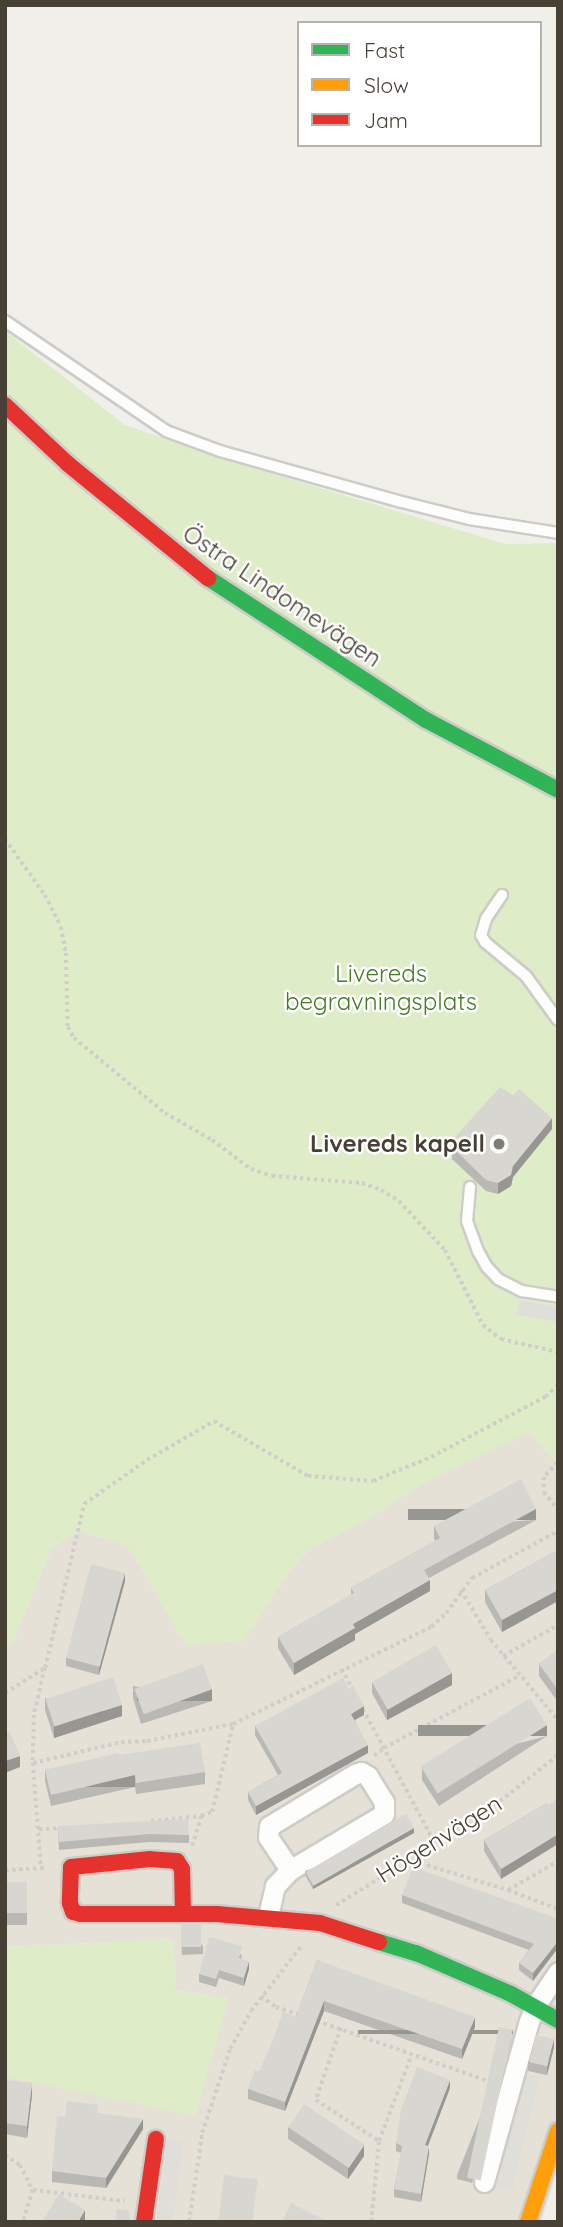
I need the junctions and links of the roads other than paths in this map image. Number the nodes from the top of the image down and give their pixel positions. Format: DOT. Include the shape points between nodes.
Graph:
graph roads {
  1 [pos="5,321"];
  2 [pos="5,405"];
  3 [pos="558,533"];
  4 [pos="558,790"];
  5 [pos="502,895"];
  6 [pos="558,1020"];
  7 [pos="470,1186"];
  8 [pos="558,1297"];
  9 [pos="290,1870"];
  10 [pos="183,1913"];
  11 [pos="268,1916"];
  12 [pos="558,1972"];
  13 [pos="535,2006"];
  14 [pos="558,2020"];
  15 [pos="558,2131"];
  16 [pos="156,2138"];
  17 [pos="484,2182"];
  18 [pos="144,2222"];
  19 [pos="528,2222"];
  1 -- 3 [label="lane" via="166,432 220,452 402,502 469,519"];
  2 -- 4 [label="street, Östra Lindomevägen" via="68,464 206,577 426,720"];
  5 -- 6 [label="lane" via="481,935 526,976"];
  7 -- 8 [label="lane" via="467,1221 487,1268 522,1291"];
  9 -- 9 [label="street, Högenvägen" via="384,1814 384,1802 368,1776 361,1772 269,1826 268,1837"];
  9 -- 11 [label="street, Högenvägen" via="275,1886"];
  10 -- 10 [label="street" via="74,1912 71,1867 150,1859 177,1861 182,1869"];
  10 -- 11 [label="street"];
  11 -- 13 [label="street" via="320,1923 416,1952"];
  12 -- 13 [label="street"];
  13 -- 14 [label="street"];
  13 -- 17 [label="street"];
  15 -- 19 [label="street"];
  16 -- 18 [label="street"];
}
